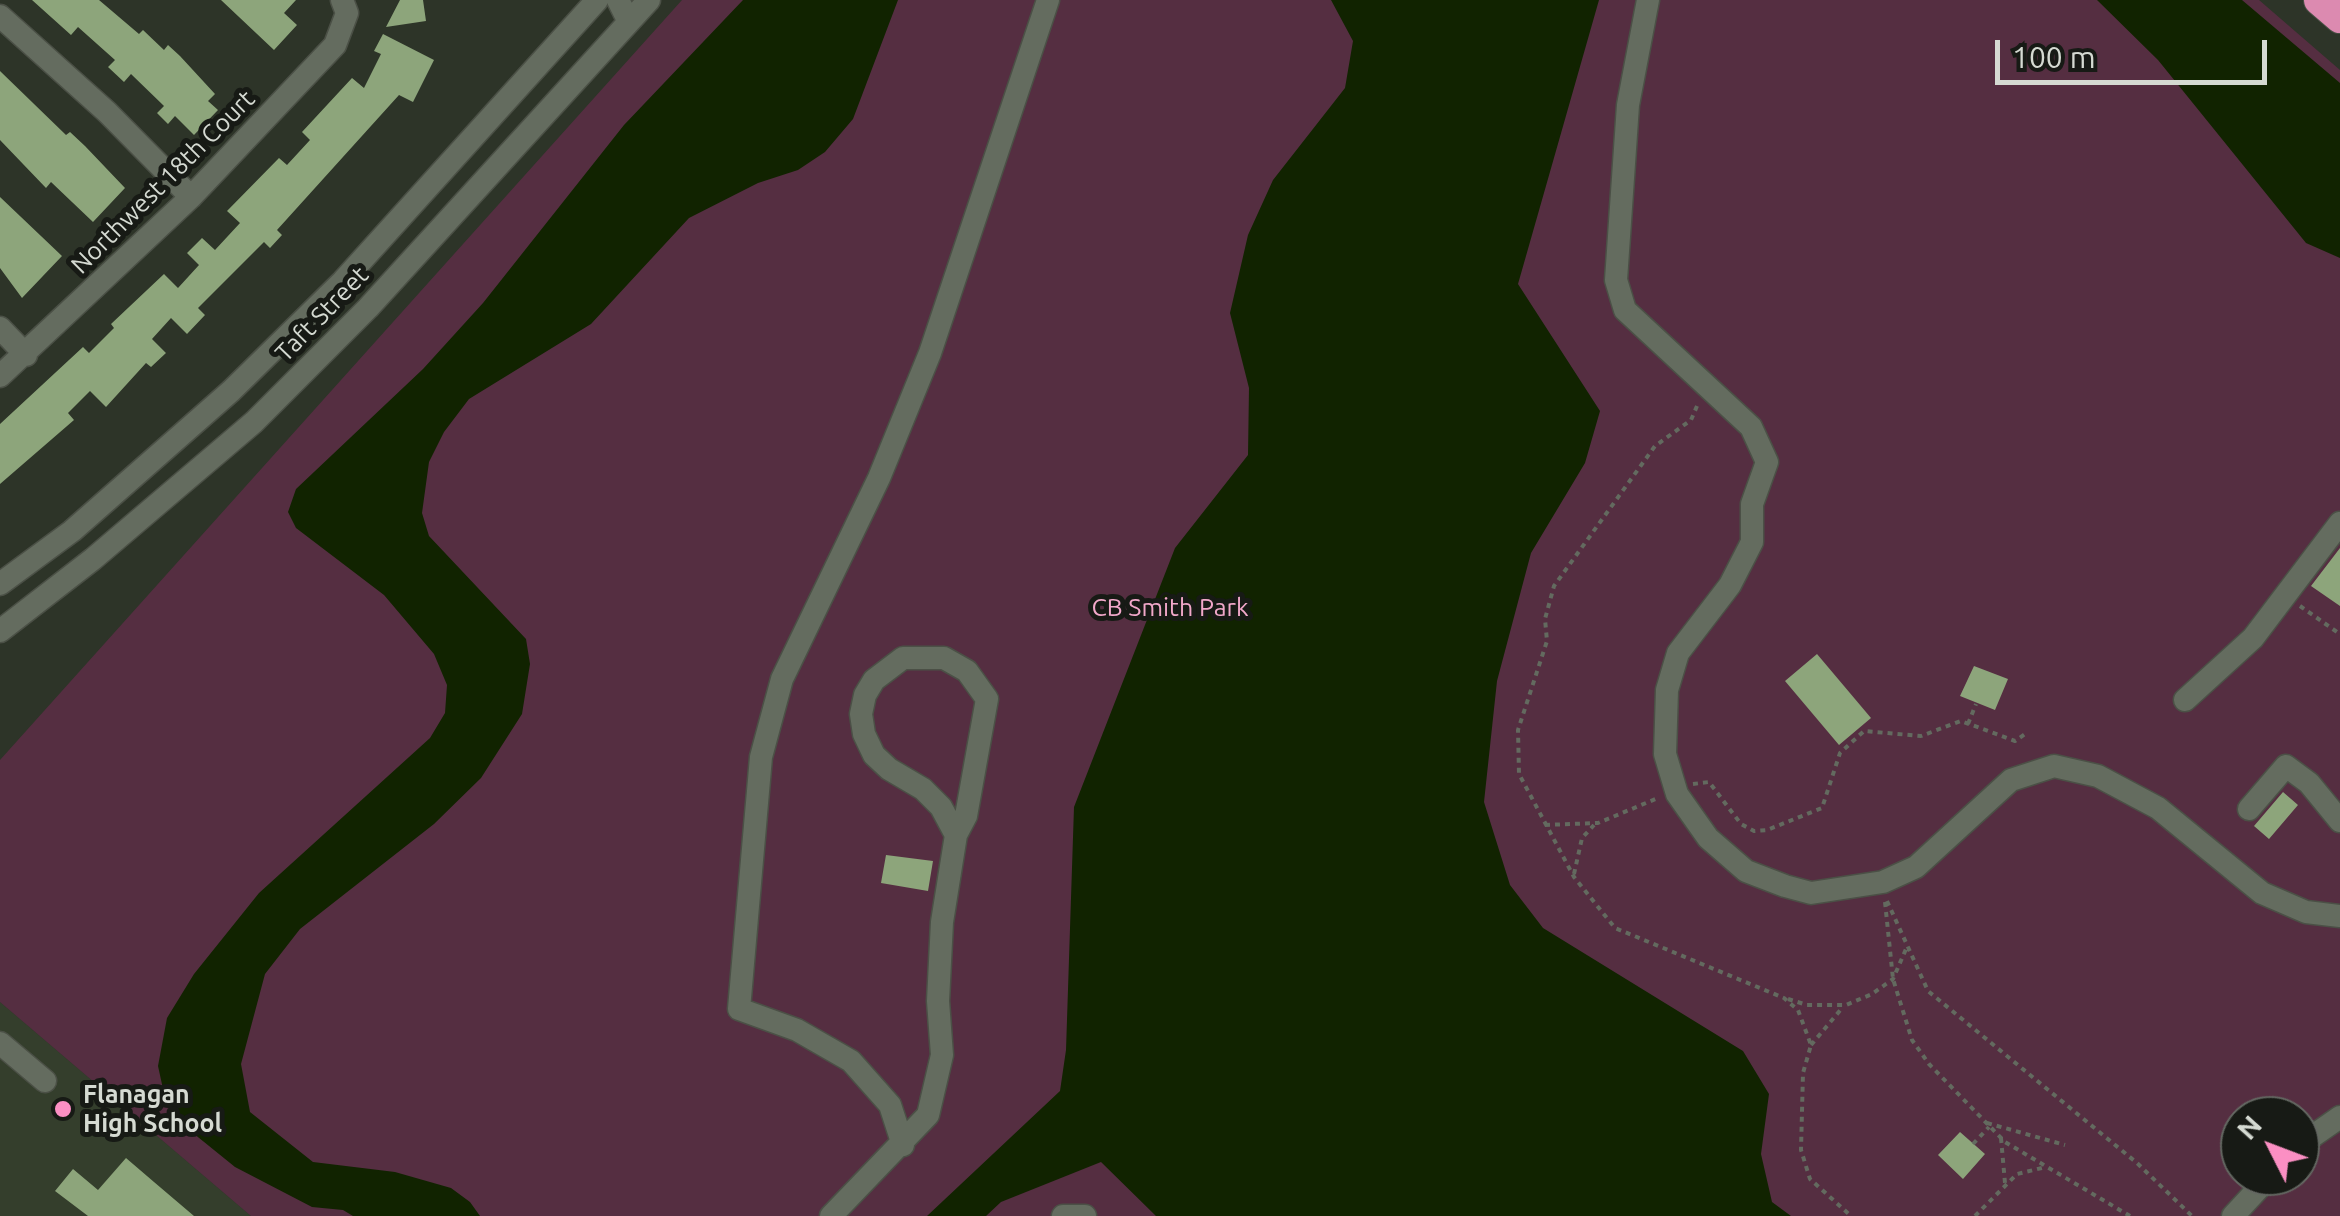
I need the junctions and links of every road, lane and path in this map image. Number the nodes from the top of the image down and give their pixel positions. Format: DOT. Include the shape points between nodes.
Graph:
graph roads {
  1 [pos="618,0"];
  2 [pos="649,0"];
  3 [pos="1048,0"];
  4 [pos="1648,0"];
  5 [pos="2319,0"];
  6 [pos="589,3"];
  7 [pos="344,7"];
  8 [pos="0,16"];
  9 [pos="2340,18"];
  10 [pos="629,22"];
  11 [pos="192,197"];
  12 [pos="0,328"];
  13 [pos="26,354"];
  14 [pos="0,376"];
  15 [pos="1706,386"];
  16 [pos="2340,523"];
  17 [pos="0,584"];
  18 [pos="2286,597"];
  19 [pos="2340,629"];
  20 [pos="0,632"];
  21 [pos="2184,700"];
  22 [pos="1976,704"];
  23 [pos="1968,724"];
  24 [pos="2028,732"];
  25 [pos="1688,785"];
  26 [pos="1666,794"];
  27 [pos="2248,810"];
  28 [pos="2340,821"];
  29 [pos="1598,822"];
  30 [pos="1544,825"];
  31 [pos="956,835"];
  32 [pos="1574,877"];
  33 [pos="2340,916"];
  34 [pos="1906,949"];
  35 [pos="1893,979"];
  36 [pos="1784,998"];
  37 [pos="1846,1005"];
  38 [pos="0,1042"];
  39 [pos="1811,1044"];
  40 [pos="45,1081"];
  41 [pos="1982,1122"];
  42 [pos="1989,1128"];
  43 [pos="2001,1138"];
  44 [pos="1974,1144"];
  45 [pos="902,1145"];
  46 [pos="2065,1145"];
  47 [pos="2046,1167"];
  48 [pos="2005,1183"];
  49 [pos="2252,1196"];
  50 [pos="831,1216"];
  51 [pos="1850,1216"];
  52 [pos="1975,1216"];
  53 [pos="2130,1216"];
  54 [pos="2192,1216"];
  55 [pos="2233,1216"];
  1 -- 10 [label="street"];
  2 -- 10 [label="street, Taft Street"];
  3 -- 45 [label="street" via="930,352 879,478 782,680 761,756 740,1009 797,1030 851,1061 890,1105"];
  4 -- 15 [label="street" via="1628,105 1616,280 1625,310"];
  5 -- 9 [label="highway"];
  6 -- 10 [label="street"];
  6 -- 17 [label="street, Taft Street" via="343,281 231,391 72,531"];
  7 -- 11 [label="street, Northwest 18th Court" via="336,45"];
  8 -- 11 [label="street"];
  10 -- 20 [label="street, Taft Street" via="368,308 254,422"];
  11 -- 13 [label="street, Northwest 18th Court"];
  12 -- 13 [label="street"];
  13 -- 14 [label="street, Northwest 18th Court"];
  15 -- 30 [label="path" via="1691,420 1656,446 1554,586 1547,641 1518,730 1519,774"];
  15 -- 33 [label="street" via="1751,427 1767,462 1752,504 1752,542 1730,585 1678,653 1666,690 1666,738 1677,794 1708,838 1746,871 1811,893 1883,882 1916,867 2011,780 2054,766 2098,776 2158,808 2262,892 2306,912"];
  16 -- 18 [label="street"];
  18 -- 19 [label="path"];
  18 -- 21 [label="street" via="2253,638"];
  22 -- 23 [label="path"];
  23 -- 24 [label="path" via="2014,740"];
  23 -- 25 [label="path" via="1908,737 1864,731 1840,753 1822,808 1768,830 1741,824 1709,782"];
  26 -- 29 [label="path"];
  27 -- 28 [label="street" via="2286,766"];
  29 -- 30 [label="path"];
  29 -- 32 [label="path" via="1582,838"];
  30 -- 32 [label="path"];
  31 -- 31 [label="street" via="966,816 986,699 967,671 944,658 903,658 866,694 864,734 889,770 940,807"];
  31 -- 45 [label="street" via="942,922 942,1055 935,1099"];
  32 -- 36 [label="path" via="1615,928"];
  34 -- 35 [label="path"];
  34 -- 35 [label="path" via="1884,897"];
  34 -- 54 [label="path" via="1928,991"];
  35 -- 37 [label="path"];
  35 -- 41 [label="path" via="1912,1040"];
  36 -- 37 [label="path"];
  36 -- 39 [label="path" via="1808,1027"];
  37 -- 39 [label="path"];
  38 -- 40 [label="street"];
  39 -- 51 [label="path" via="1802,1073 1801,1150 1810,1179"];
  41 -- 42 [label="path"];
  41 -- 46 [label="path"];
  42 -- 43 [label="path"];
  42 -- 44 [label="path"];
  43 -- 47 [label="path"];
  43 -- 48 [label="path"];
  45 -- 50 [label="street"];
  47 -- 48 [label="path" via="2031,1167"];
  47 -- 53 [label="path"];
  48 -- 52 [label="path"];
  49 -- 55 [label="street"];
}
